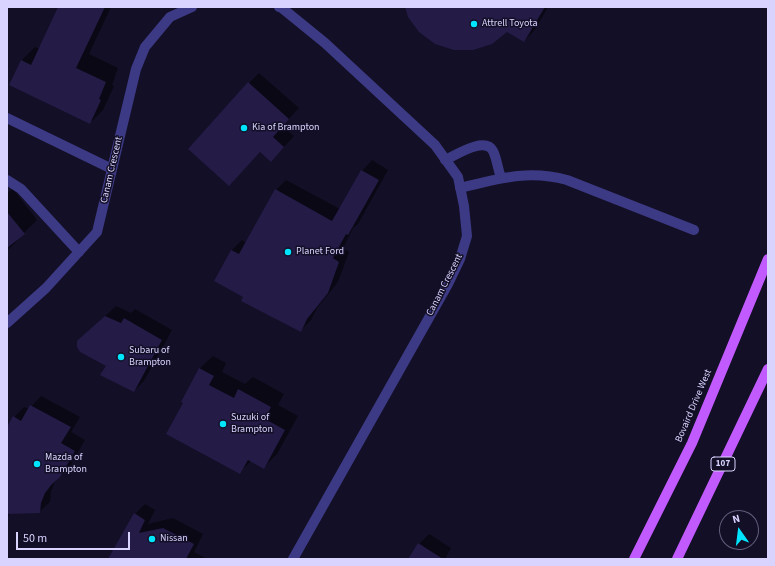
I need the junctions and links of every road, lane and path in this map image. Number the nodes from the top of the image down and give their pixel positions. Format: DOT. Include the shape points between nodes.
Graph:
graph roads {
  1 [pos="192,7"];
  2 [pos="281,7"];
  3 [pos="7,118"];
  4 [pos="445,160"];
  5 [pos="112,170"];
  6 [pos="501,178"];
  7 [pos="7,180"];
  8 [pos="460,188"];
  9 [pos="694,230"];
  10 [pos="79,252"];
  11 [pos="768,259"];
  12 [pos="7,323"];
  13 [pos="768,369"];
  14 [pos="293,559"];
  15 [pos="634,559"];
  16 [pos="677,559"];
  1 -- 5 [label="street, Canam Crescent" via="170,17 145,47 136,69"];
  2 -- 4 [label="street, Canam Crescent" via="325,43 435,145"];
  3 -- 5 [label="street"];
  4 -- 6 [label="street" via="473,146 486,145 493,151"];
  4 -- 8 [label="street, Canam Crescent" via="458,177"];
  5 -- 10 [label="street, Canam Crescent" via="97,232"];
  6 -- 8 [label="street"];
  6 -- 9 [label="street" via="533,174 567,180"];
  7 -- 10 [label="street" via="21,189"];
  8 -- 14 [label="street, Canam Crescent" via="468,236 460,259"];
  10 -- 12 [label="street, Canam Crescent" via="46,288"];
  11 -- 15 [label="main road, Bovaird Drive West" via="692,443"];
  13 -- 16 [label="main road, 107"];
}
